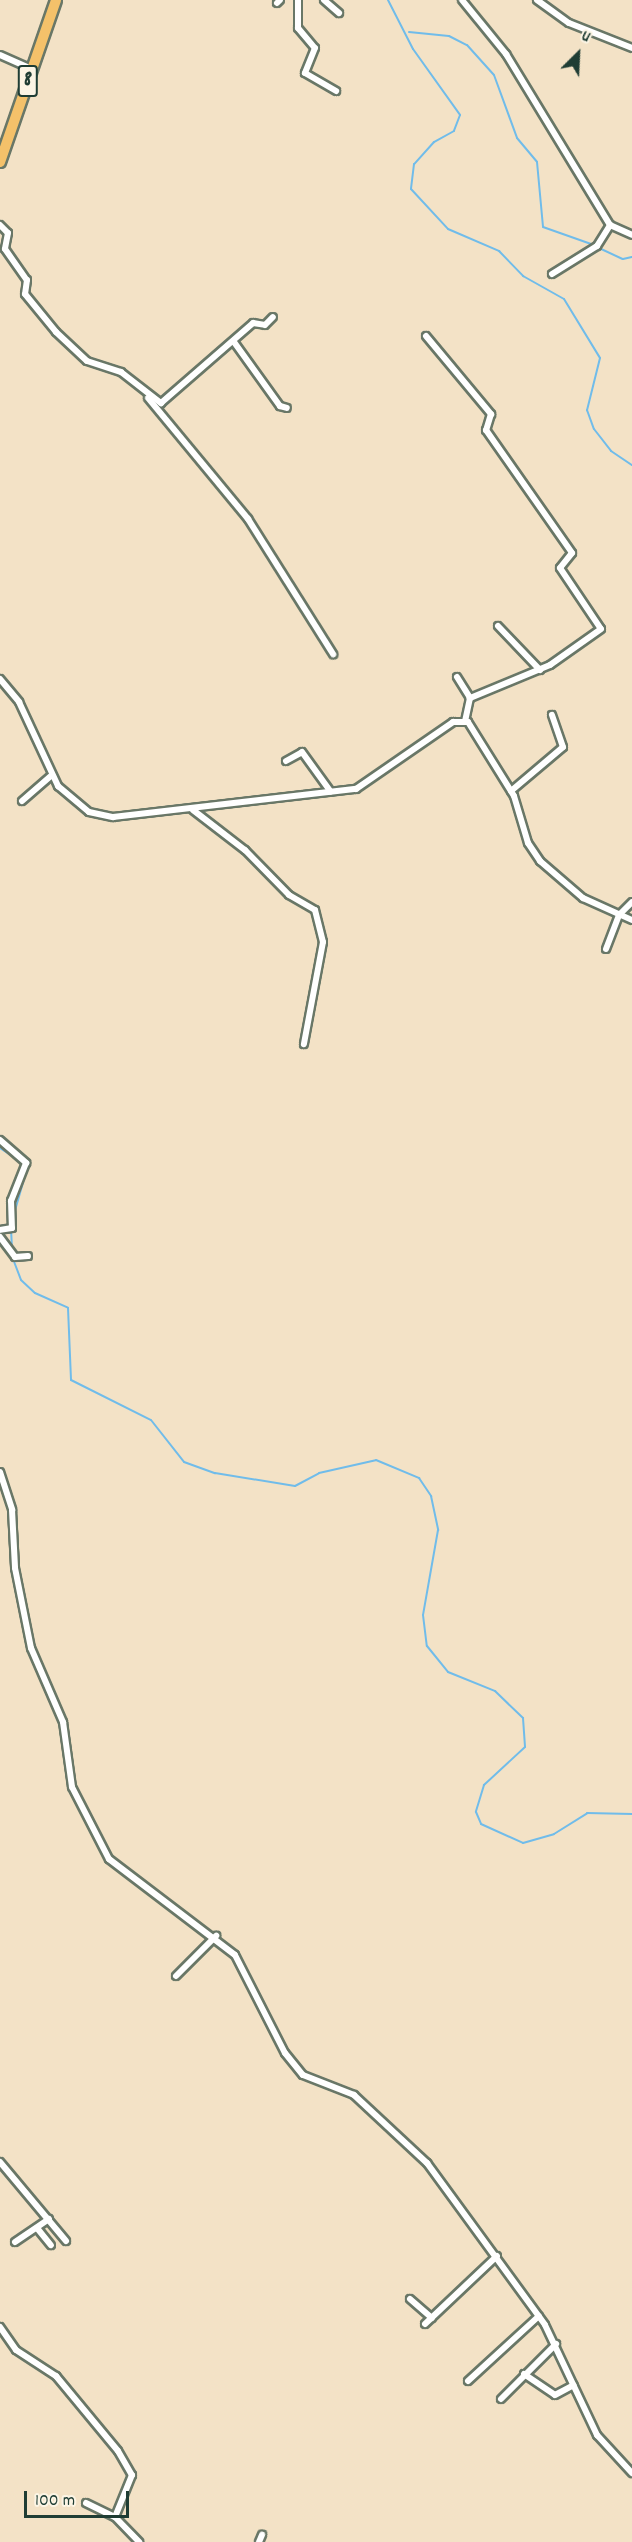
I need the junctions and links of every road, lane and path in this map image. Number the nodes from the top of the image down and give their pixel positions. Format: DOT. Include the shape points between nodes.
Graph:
graph roads {
  1 [pos="56,0"];
  2 [pos="298,0"];
  3 [pos="324,0"];
  4 [pos="462,0"];
  5 [pos="537,0"];
  6 [pos="339,13"];
  7 [pos="632,48"];
  8 [pos="0,55"];
  9 [pos="32,69"];
  10 [pos="336,91"];
  11 [pos="0,162"];
  12 [pos="0,225"];
  13 [pos="610,225"];
  14 [pos="632,235"];
  15 [pos="552,274"];
  16 [pos="273,317"];
  17 [pos="426,336"];
  18 [pos="234,342"];
  19 [pos="144,393"];
  20 [pos="287,408"];
  21 [pos="498,626"];
  22 [pos="333,654"];
  23 [pos="540,670"];
  24 [pos="457,677"];
  25 [pos="0,679"];
  26 [pos="470,698"];
  27 [pos="552,715"];
  28 [pos="465,721"];
  29 [pos="286,761"];
  30 [pos="50,777"];
  31 [pos="511,791"];
  32 [pos="331,792"];
  33 [pos="22,801"];
  34 [pos="193,810"];
  35 [pos="632,902"];
  36 [pos="619,915"];
  37 [pos="632,920"];
  38 [pos="606,949"];
  39 [pos="304,1044"];
  40 [pos="0,1140"];
  41 [pos="0,1230"];
  42 [pos="0,1237"];
  43 [pos="28,1256"];
  44 [pos="0,1472"];
  45 [pos="216,1936"];
  46 [pos="176,1976"];
  47 [pos="0,2162"];
  48 [pos="49,2219"];
  49 [pos="37,2228"];
  50 [pos="66,2241"];
  51 [pos="15,2242"];
  52 [pos="51,2245"];
  53 [pos="497,2256"];
  54 [pos="410,2299"];
  55 [pos="539,2316"];
  56 [pos="432,2318"];
  57 [pos="425,2324"];
  58 [pos="0,2327"];
  59 [pos="556,2344"];
  60 [pos="524,2374"];
  61 [pos="468,2381"];
  62 [pos="574,2385"];
  63 [pos="501,2399"];
  64 [pos="632,2473"];
  65 [pos="86,2503"];
  66 [pos="115,2517"];
  67 [pos="139,2542"];
  1 -- 9 [label="highway, 8"];
  2 -- 10 [label="street" via="298,28 315,48 305,73"];
  3 -- 6 [label="street"];
  4 -- 13 [label="street" via="506,54"];
  5 -- 7 [label="street" via="569,23"];
  8 -- 9 [label="street"];
  9 -- 11 [label="highway, 8"];
  12 -- 19 [label="street" via="8,233 5,249 27,280 25,294 56,332 87,361 121,372"];
  13 -- 14 [label="street"];
  13 -- 15 [label="street" via="597,246"];
  16 -- 18 [label="street" via="265,325 253,323"];
  17 -- 23 [label="street" via="492,414 486,430 572,553 560,568 601,627"];
  18 -- 19 [label="street" via="164,401"];
  18 -- 20 [label="street" via="280,406"];
  19 -- 22 [label="street" via="249,519"];
  21 -- 23 [label="street"];
  23 -- 26 [label="street"];
  24 -- 26 [label="street"];
  25 -- 30 [label="street" via="23,711"];
  26 -- 28 [label="street"];
  27 -- 31 [label="street" via="564,746"];
  28 -- 31 [label="street" via="474,727"];
  28 -- 32 [label="street" via="453,722 369,783"];
  29 -- 32 [label="street" via="302,752"];
  30 -- 33 [label="street"];
  30 -- 34 [label="street" via="74,802 103,817"];
  31 -- 36 [label="street" via="528,843 547,869 583,898"];
  32 -- 34 [label="street"];
  34 -- 39 [label="street" via="245,850 289,895 315,910 323,948"];
  35 -- 36 [label="street"];
  36 -- 37 [label="street"];
  36 -- 38 [label="street"];
  40 -- 41 [label="street" via="20,1156 26,1170 11,1201 12,1228"];
  42 -- 43 [label="street" via="15,1257"];
  44 -- 45 [label="street" via="12,1510 23,1616 63,1722 77,1798 114,1866"];
  45 -- 46 [label="street"];
  45 -- 53 [label="street" via="246,1971 297,2069 313,2082 354,2095 427,2163"];
  47 -- 48 [label="street"];
  48 -- 49 [label="street"];
  48 -- 50 [label="street"];
  49 -- 51 [label="street"];
  49 -- 52 [label="street"];
  53 -- 55 [label="street"];
  53 -- 56 [label="street"];
  54 -- 56 [label="street"];
  55 -- 59 [label="street"];
  55 -- 61 [label="street"];
  56 -- 57 [label="street"];
  58 -- 66 [label="street" via="12,2346 64,2385 130,2470"];
  59 -- 60 [label="street"];
  59 -- 62 [label="street"];
  60 -- 62 [label="street" via="555,2395"];
  60 -- 63 [label="street"];
  62 -- 64 [label="street" via="597,2435"];
  65 -- 66 [label="street"];
  66 -- 67 [label="street"];
}
